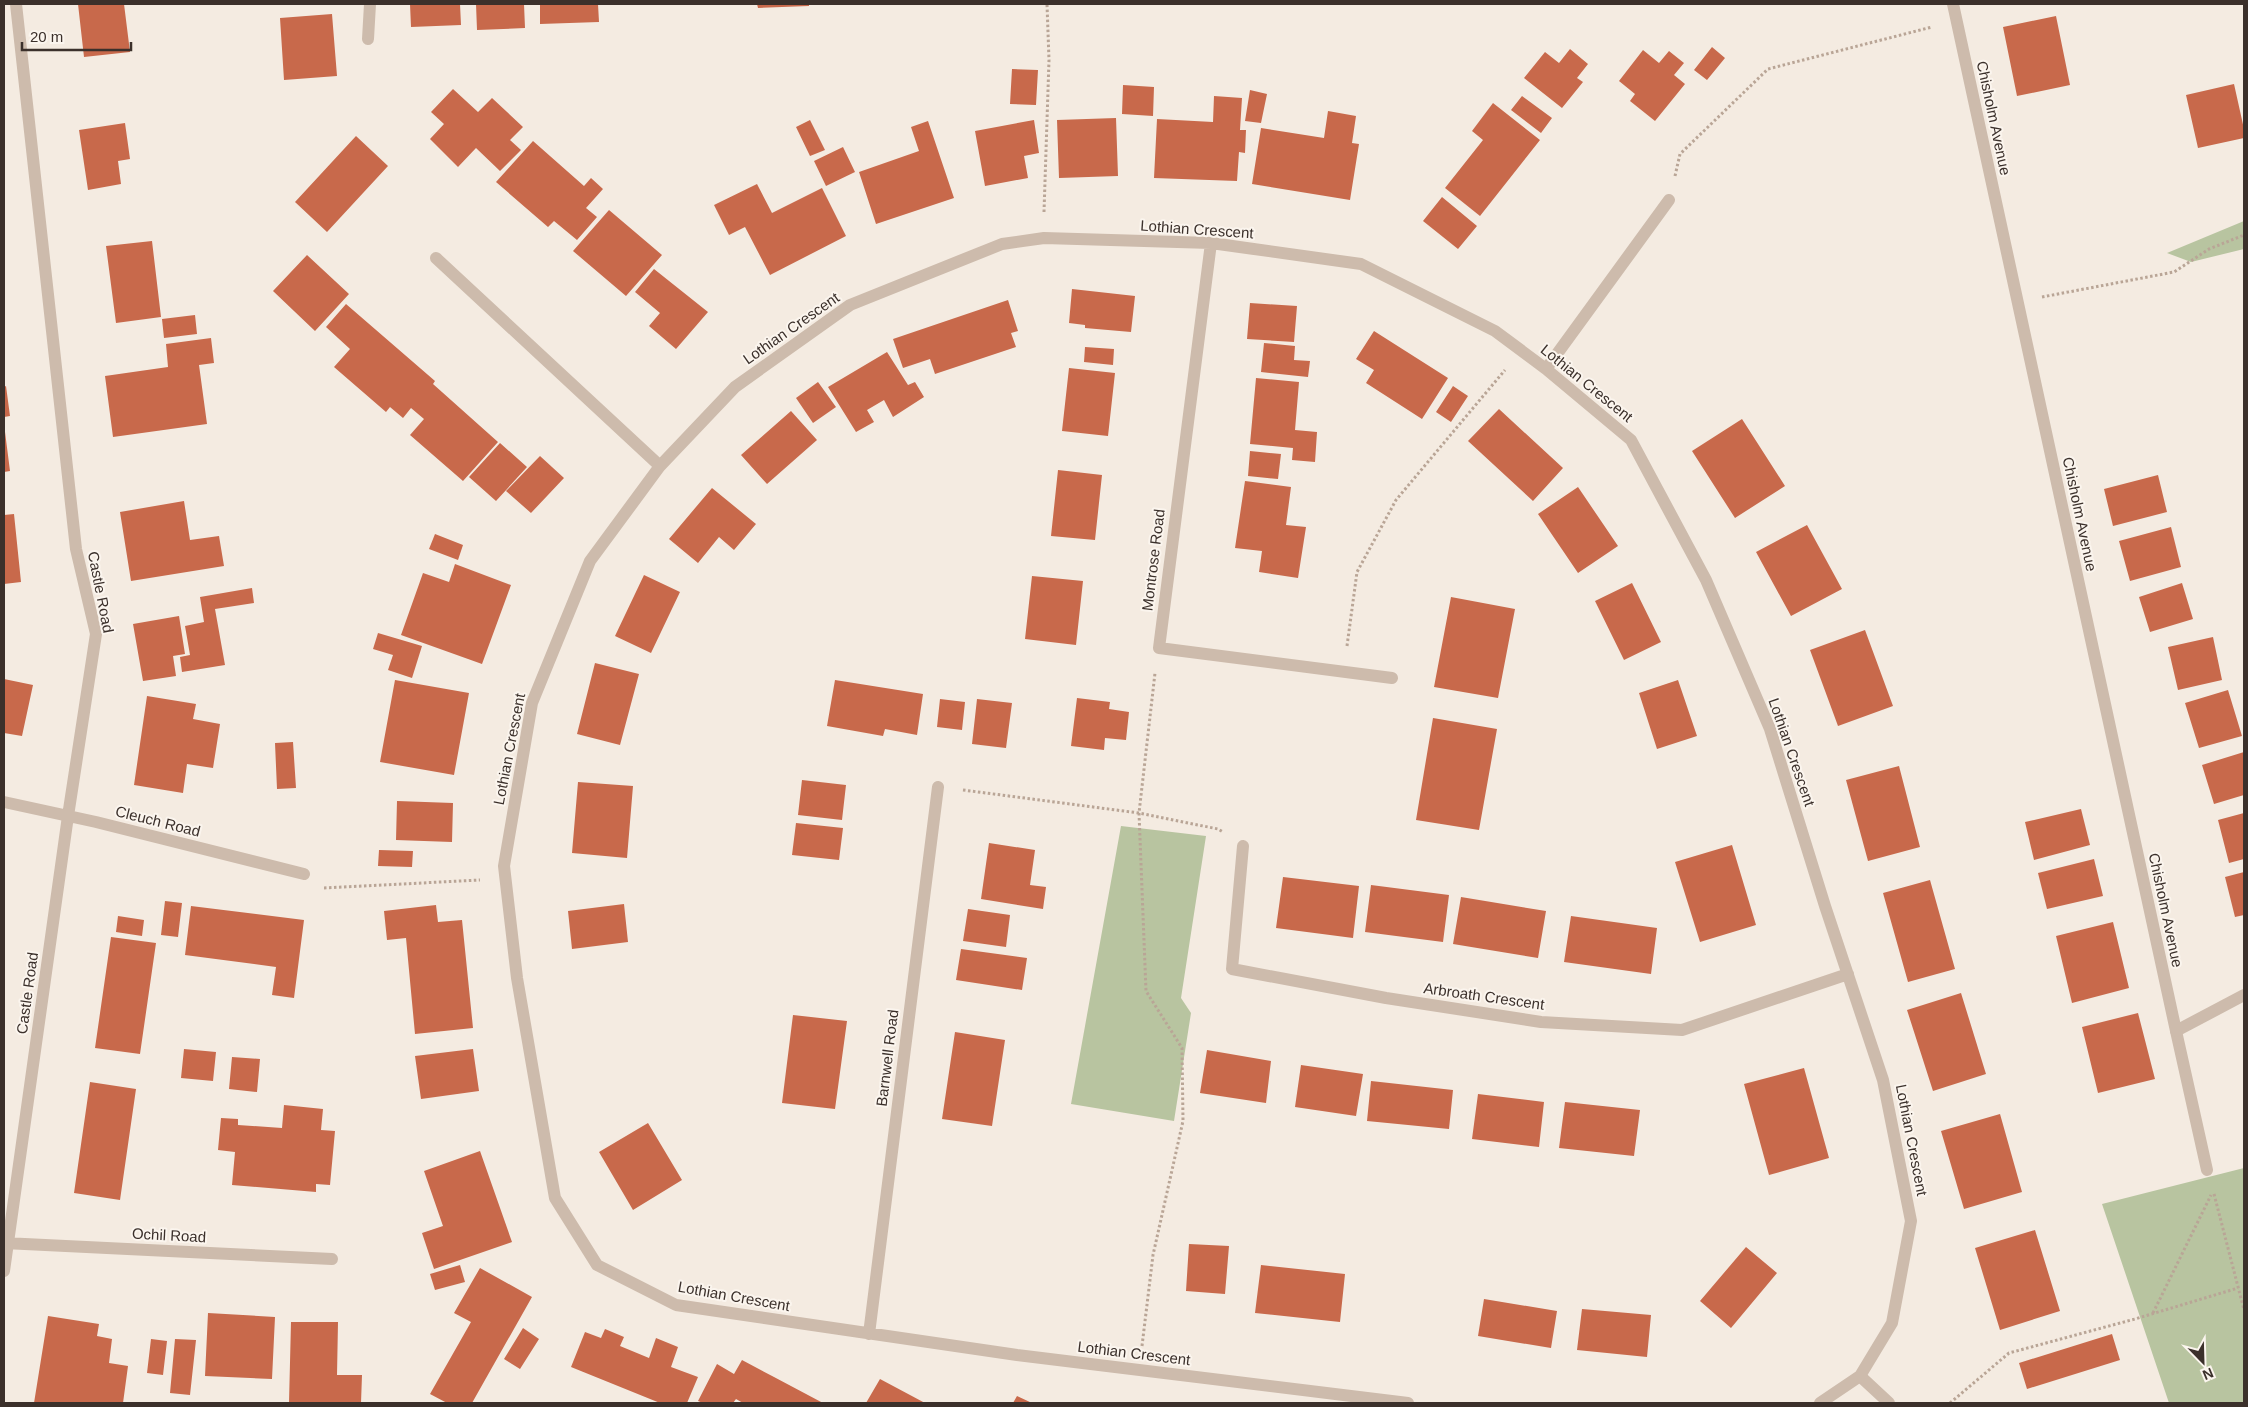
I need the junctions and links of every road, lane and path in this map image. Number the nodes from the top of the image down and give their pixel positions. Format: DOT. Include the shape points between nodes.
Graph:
graph roads {
  1 [pos="16,4"];
  2 [pos="370,4"];
  3 [pos="1047,4"];
  4 [pos="1953,4"];
  5 [pos="1956,21"];
  6 [pos="368,39"];
  7 [pos="1669,200"];
  8 [pos="2244,234"];
  9 [pos="1044,238"];
  10 [pos="1211,243"];
  11 [pos="436,258"];
  12 [pos="2017,302"];
  13 [pos="1521,351"];
  14 [pos="1546,369"];
  15 [pos="660,466"];
  16 [pos="1158,648"];
  17 [pos="1343,673"];
  18 [pos="1392,678"];
  19 [pos="938,786"];
  20 [pos="4,802"];
  21 [pos="1139,813"];
  22 [pos="68,816"];
  23 [pos="1243,846"];
  24 [pos="304,874"];
  25 [pos="506,879"];
  26 [pos="1848,974"];
  27 [pos="2244,995"];
  28 [pos="2176,1031"];
  29 [pos="2208,1170"];
  30 [pos="6,1244"];
  31 [pos="332,1259"];
  32 [pos="4,1271"];
  33 [pos="2238,1288"];
  34 [pos="2244,1310"];
  35 [pos="2153,1313"];
  36 [pos="869,1334"];
  37 [pos="1139,1370"];
  38 [pos="1860,1376"];
  39 [pos="1344,1400"];
  40 [pos="1408,1403"];
  41 [pos="1820,1403"];
  42 [pos="1889,1403"];
  43 [pos="1950,1403"];
  1 -- 22 [label="street, Castle Road" via="76,549 96,634"];
  2 -- 6 [label="street"];
  3 -- 9 [label="path" via="1049,60"];
  4 -- 5 [label="street, Chisholm Avenue"];
  5 -- 7 [label="path" via="1768,69 1680,154"];
  5 -- 12 [label="street, Chisholm Avenue"];
  7 -- 14 [label="street"];
  8 -- 12 [label="path" via="2209,249 2174,272"];
  9 -- 10 [label="street, Lothian Crescent"];
  9 -- 15 [label="street, Lothian Crescent" via="1002,244 850,305 735,387"];
  10 -- 13 [label="street, Lothian Crescent" via="1361,264 1495,331"];
  10 -- 16 [label="street, Montrose Road"];
  11 -- 15 [label="street"];
  12 -- 28 [label="street, Chisholm Avenue"];
  13 -- 14 [label="street, Lothian Crescent"];
  13 -- 17 [label="path" via="1396,500 1357,572"];
  14 -- 26 [label="street, Lothian Crescent" via="1631,440 1706,580 1770,729"];
  15 -- 25 [label="street, Lothian Crescent" via="590,561 532,703 504,866"];
  16 -- 17 [label="street"];
  16 -- 21 [label="path"];
  17 -- 18 [label="street"];
  19 -- 21 [label="path"];
  19 -- 36 [label="street, Barnwell Road"];
  20 -- 22 [label="street, Cleuch Road"];
  21 -- 23 [label="path" via="1218,829"];
  21 -- 37 [label="path" via="1146,991 1182,1048 1183,1121 1153,1255"];
  22 -- 24 [label="street, Cleuch Road"];
  22 -- 30 [label="street, Castle Road"];
  23 -- 26 [label="street, Arbroath Crescent" via="1232,969 1386,998 1541,1022 1682,1030"];
  24 -- 25 [label="path" via="314,889"];
  25 -- 36 [label="street, Lothian Crescent" via="517,978 555,1198 597,1265 676,1305"];
  26 -- 38 [label="street, Lothian Crescent" via="1883,1080 1912,1221 1892,1323"];
  27 -- 28 [label="street"];
  28 -- 29 [label="street, Chisholm Avenue"];
  30 -- 31 [label="street, Ochil Road"];
  30 -- 32 [label="street, Castle Road"];
  33 -- 34 [label="path"];
  33 -- 35 [label="path"];
  33 -- 35 [label="path" via="2213,1190"];
  35 -- 43 [label="path" via="2008,1353"];
  36 -- 37 [label="street, Lothian Crescent"];
  37 -- 39 [label="street, Lothian Crescent"];
  38 -- 41 [label="street, Lothian Crescent"];
  38 -- 42 [label="street"];
  39 -- 40 [label="street, Lothian Crescent"];
}
